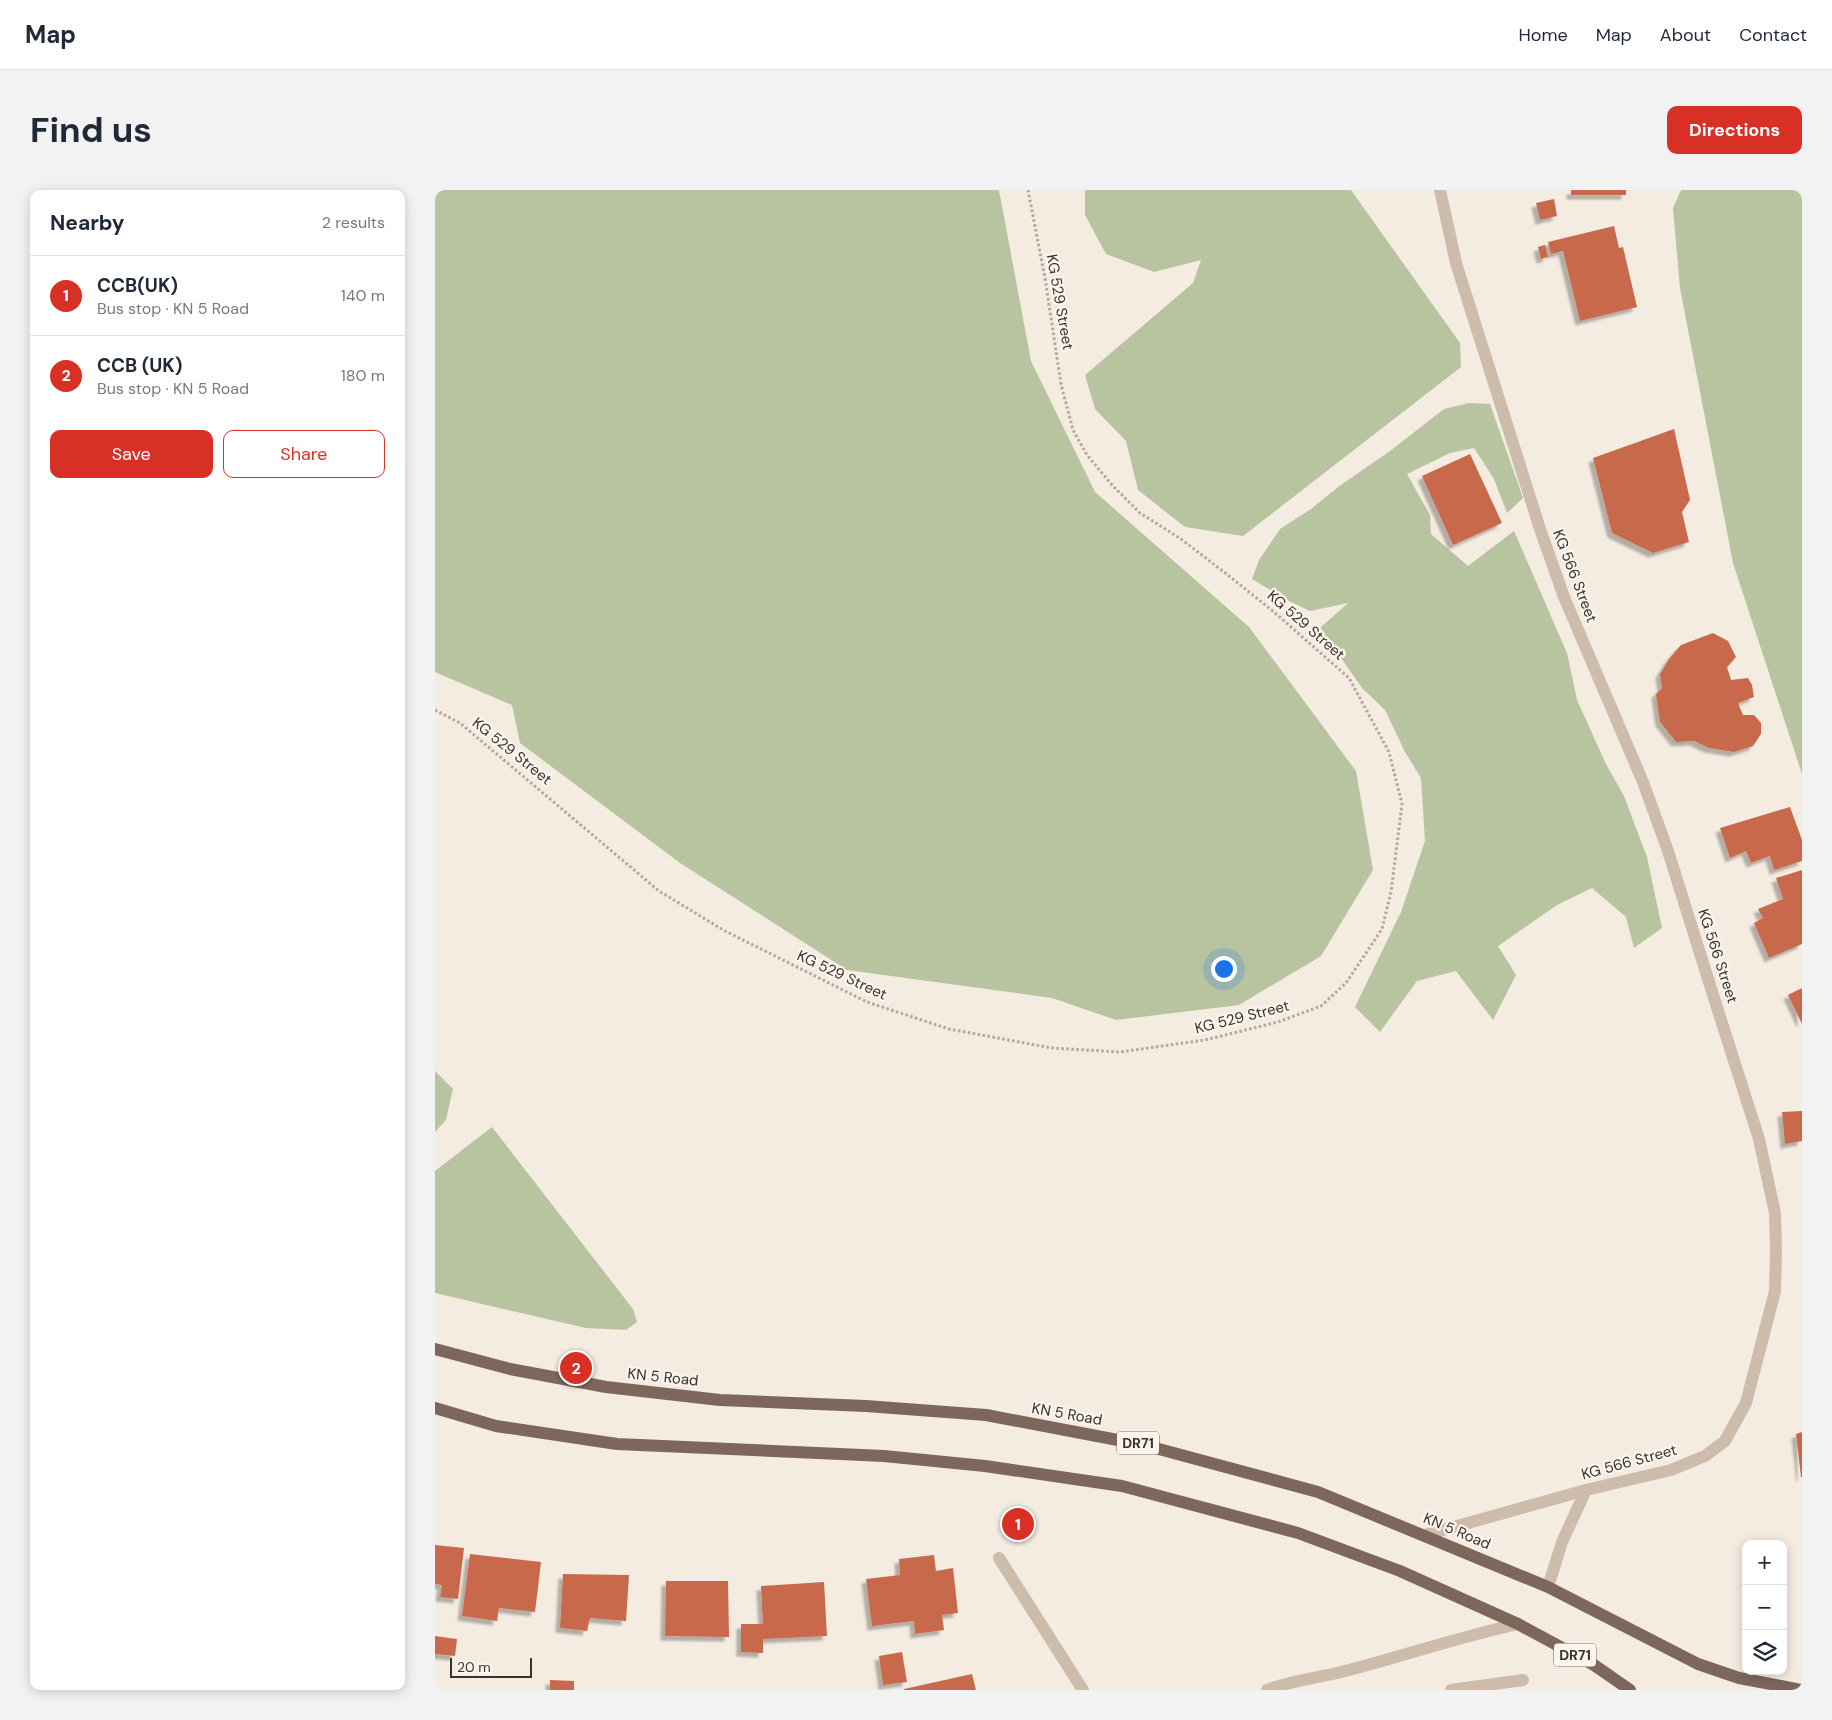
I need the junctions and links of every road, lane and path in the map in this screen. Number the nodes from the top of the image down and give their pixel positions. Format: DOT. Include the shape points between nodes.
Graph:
graph roads {
  1 [pos="1027,190"];
  2 [pos="1440,190"];
  3 [pos="435,710"];
  4 [pos="435,1348"];
  5 [pos="435,1408"];
  6 [pos="1586,1490"];
  7 [pos="1425,1535"];
  8 [pos="999,1558"];
  9 [pos="1548,1587"];
  10 [pos="1518,1624"];
  11 [pos="1523,1680"];
  12 [pos="1273,1689"];
  13 [pos="1083,1690"];
  14 [pos="1451,1690"];
  15 [pos="1630,1690"];
  16 [pos="1802,1690"];
  1 -- 3 [label="path, KG 529 Street" via="1045,278 1061,384 1073,430 1087,455 1140,513 1231,577 1349,678 1389,752 1403,804 1391,892 1382,929 1345,983 1321,1006 1278,1022 1205,1040 1120,1052 1052,1048 949,1028 867,1002 725,930 659,891 460,723"];
  2 -- 6 [label="street, KG 566 Street" via="1456,263 1540,529 1564,597 1643,782 1668,851 1759,1140 1775,1213 1775,1291 1746,1403 1725,1441 1705,1456 1671,1470"];
  4 -- 7 [label="main road, KN 5 Road / DR71" via="510,1369 606,1387 720,1400 985,1415 1144,1444 1318,1492"];
  5 -- 10 [label="main road, DR71" via="496,1426 617,1444 884,1456 985,1466 1122,1486 1298,1533 1400,1570"];
  6 -- 7 [label="street, KG 566 Street"];
  6 -- 9 [label="street" via="1562,1542"];
  7 -- 9 [label="main road, KN 5 Road / DR71"];
  8 -- 13 [label="street"];
  9 -- 16 [label="main road, KN 5 Road / DR71" via="1698,1664 1739,1678"];
  10 -- 12 [label="street"];
  10 -- 15 [label="main road, DR71" via="1594,1665"];
  11 -- 14 [label="street"];
}
